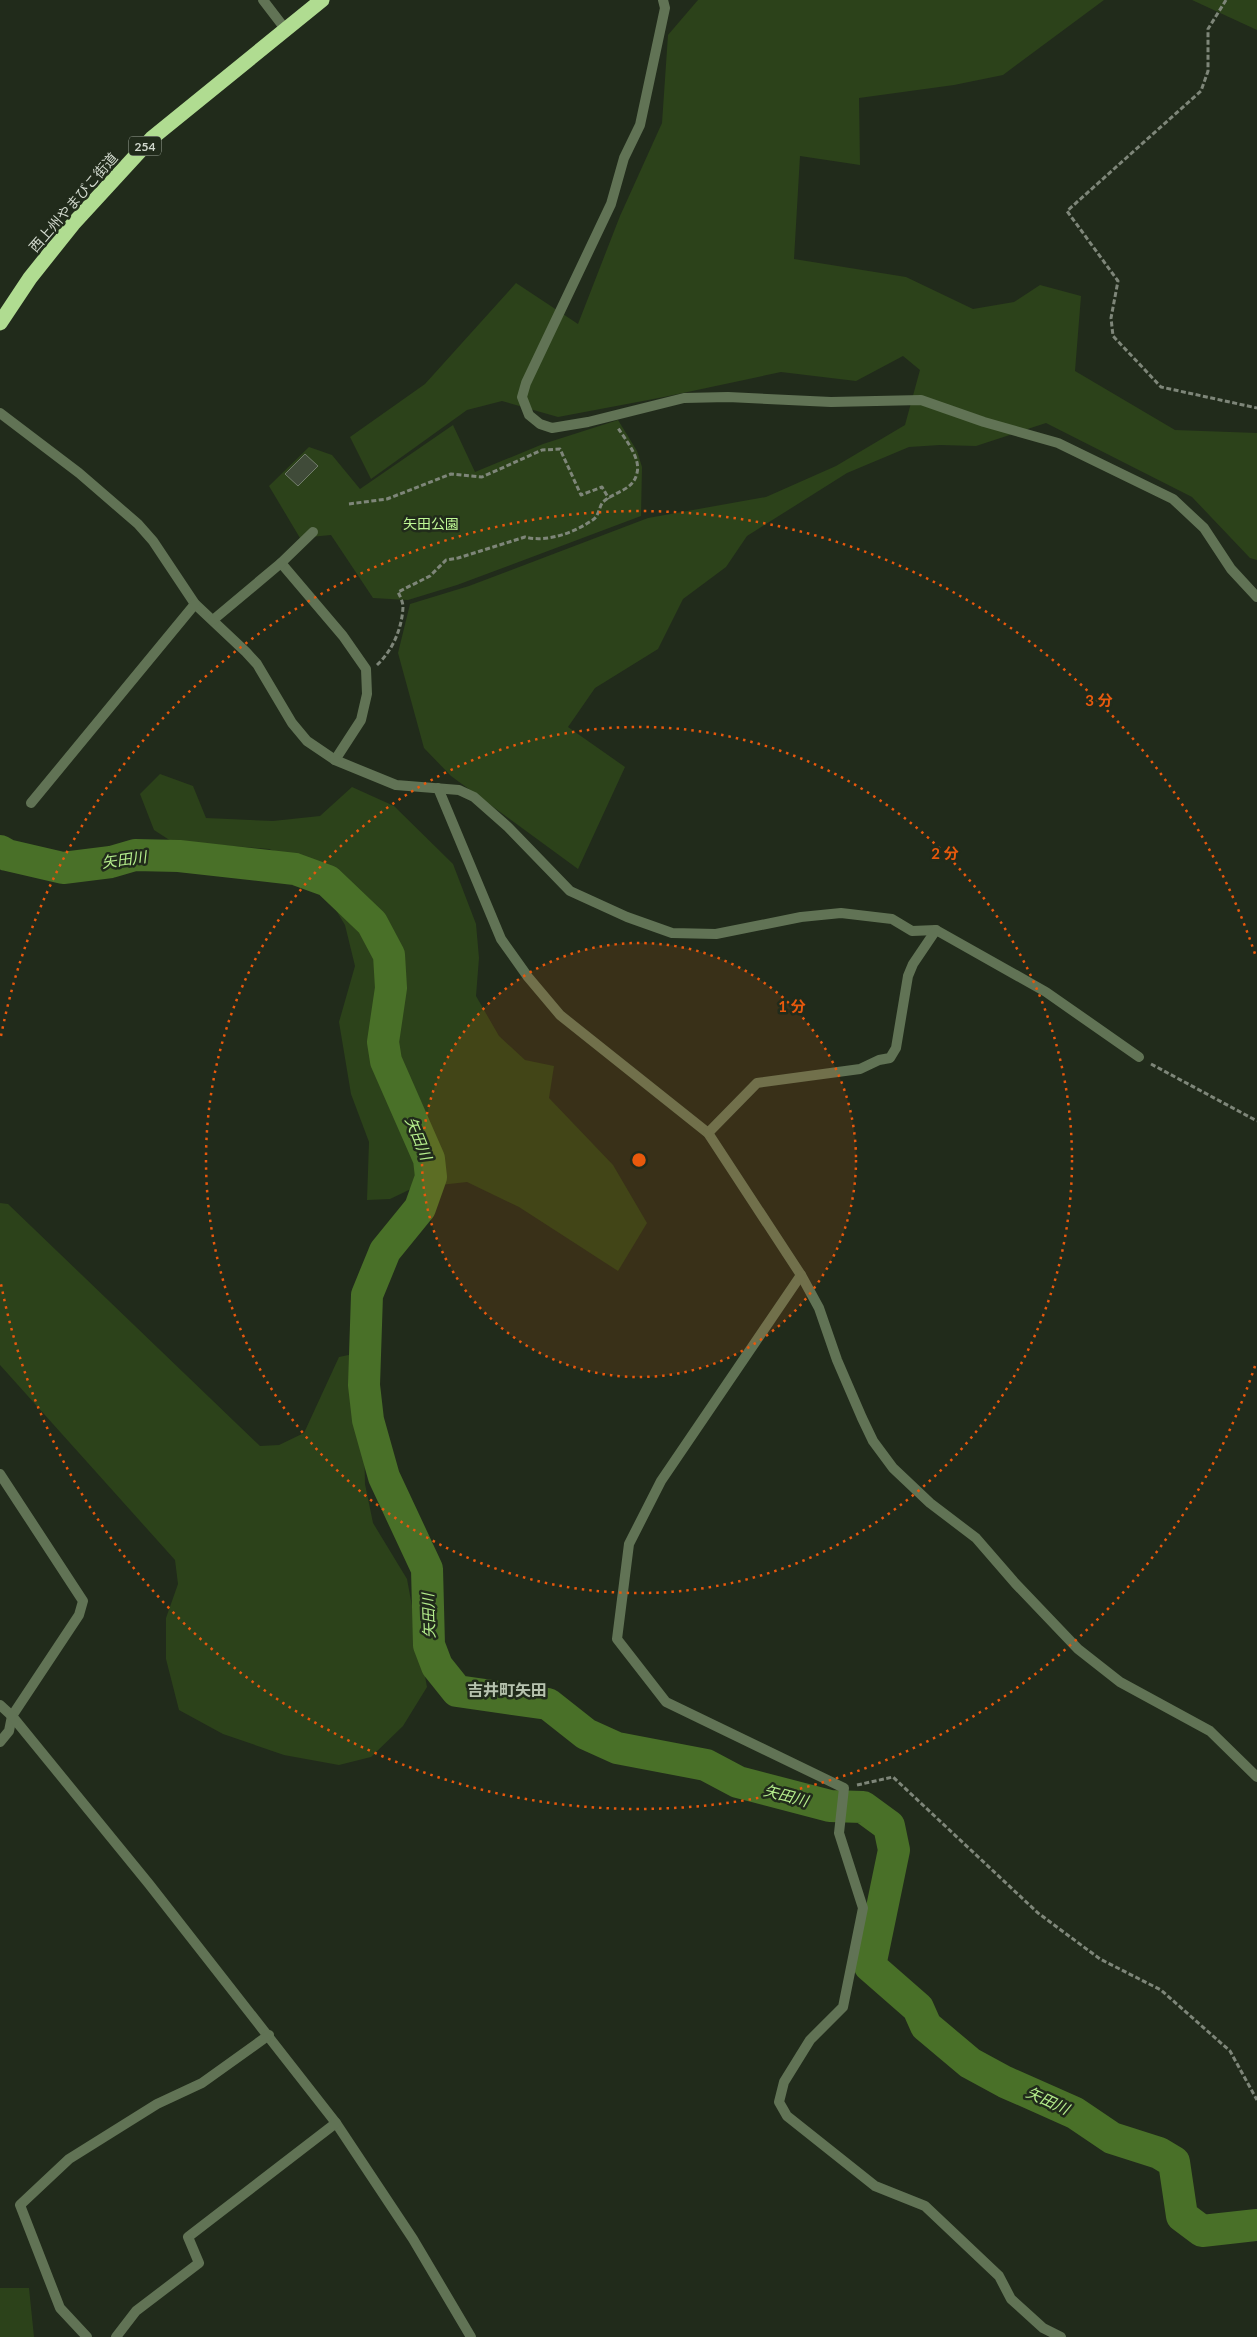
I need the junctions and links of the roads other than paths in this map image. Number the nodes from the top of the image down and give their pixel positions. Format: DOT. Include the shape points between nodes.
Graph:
graph roads {
  1 [pos="263,0"];
  2 [pos="322,0"];
  3 [pos="663,0"];
  4 [pos="286,30"];
  5 [pos="0,323"];
  6 [pos="0,413"];
  7 [pos="313,532"];
  8 [pos="281,563"];
  9 [pos="1257,597"];
  10 [pos="195,604"];
  11 [pos="213,620"];
  12 [pos="335,760"];
  13 [pos="438,788"];
  14 [pos="32,802"];
  15 [pos="936,930"];
  16 [pos="1139,1057"];
  17 [pos="708,1133"];
  18 [pos="801,1275"];
  19 [pos="0,1474"];
  20 [pos="0,1705"];
  21 [pos="12,1716"];
  22 [pos="0,1742"];
  23 [pos="1257,1777"];
  24 [pos="269,2035"];
  25 [pos="336,2123"];
  26 [pos="88,2337"];
  27 [pos="116,2337"];
  28 [pos="472,2337"];
  29 [pos="1061,2337"];
  1 -- 4 [label="street"];
  2 -- 4 [label="highway, 西上州やまびこ街道 / 254"];
  3 -- 9 [label="street" via="665,8 640,125 624,158 611,204 575,284 533,364 522,397 529,415 552,428 684,398 757,397 831,402 921,400 1058,443 1173,500 1204,528 1231,569"];
  4 -- 5 [label="highway, 西上州やまびこ街道 / 254" via="152,138 73,224 30,278"];
  6 -- 10 [label="street" via="79,473 138,524"];
  7 -- 8 [label="street"];
  8 -- 11 [label="street"];
  8 -- 12 [label="street" via="343,636 366,669 367,694 362,720"];
  10 -- 11 [label="street"];
  10 -- 14 [label="street"];
  11 -- 12 [label="street" via="257,664 292,723 307,741"];
  12 -- 13 [label="street" via="396,785"];
  13 -- 15 [label="street" via="459,790 479,802 570,891 627,917 672,932 716,934 801,917 841,913 892,920 912,931"];
  13 -- 17 [label="street" via="501,939 528,977 560,1015"];
  15 -- 16 [label="street" via="1046,992"];
  15 -- 17 [label="street" via="908,976 896,1048 890,1058 860,1069 756,1083"];
  17 -- 18 [label="street"];
  18 -- 23 [label="street" via="873,1441 894,1468 930,1503 976,1538 1078,1649 1120,1682 1210,1731"];
  18 -- 29 [label="street" via="661,1481 629,1544 617,1639 666,1702 844,1788 839,1833 863,1908 843,2007 810,2040 784,2082 779,2102 787,2116 875,2186 925,2206 998,2276 1011,2299 1043,2328"];
  19 -- 21 [label="street" via="83,1601 79,1615"];
  20 -- 21 [label="street"];
  21 -- 22 [label="street" via="9,1731"];
  21 -- 24 [label="street"];
  24 -- 25 [label="street"];
  24 -- 26 [label="street" via="202,2083 157,2104 69,2159 20,2206 60,2308"];
  25 -- 27 [label="street" via="188,2237 199,2263 136,2311"];
  25 -- 28 [label="street" via="413,2239"];
}
